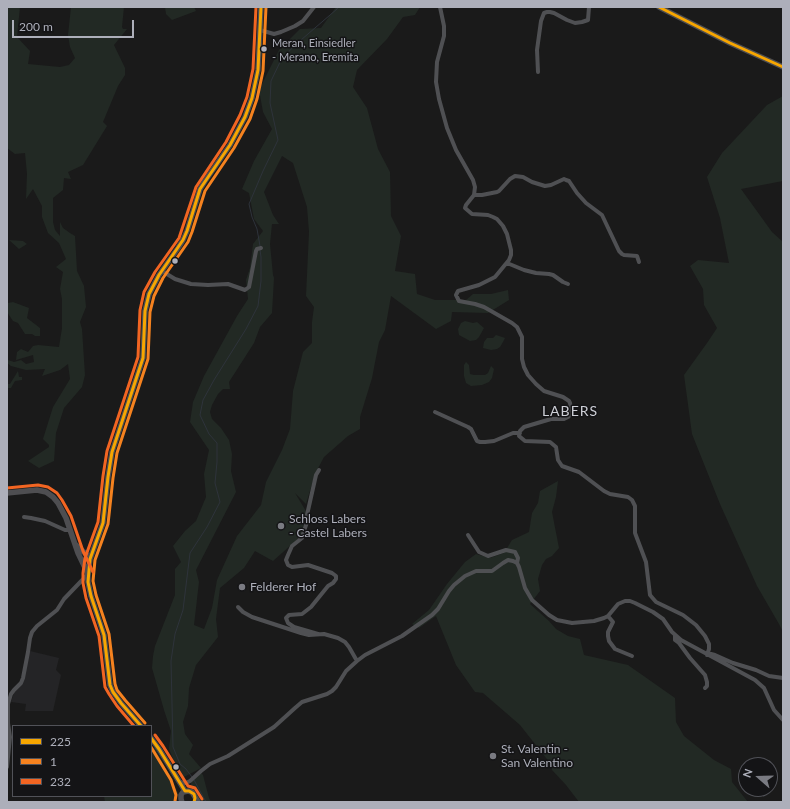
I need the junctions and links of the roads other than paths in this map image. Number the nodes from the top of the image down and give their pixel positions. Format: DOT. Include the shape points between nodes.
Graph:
graph roads {
  1 [pos="261,7"];
  2 [pos="314,7"];
  3 [pos="440,7"];
  4 [pos="589,7"];
  5 [pos="659,7"];
  6 [pos="260,30"];
  7 [pos="783,67"];
  8 [pos="538,72"];
  9 [pos="474,195"];
  10 [pos="260,248"];
  11 [pos="639,262"];
  12 [pos="507,263"];
  13 [pos="162,271"];
  14 [pos="568,284"];
  15 [pos="435,412"];
  16 [pos="520,433"];
  17 [pos="319,470"];
  18 [pos="7,493"];
  19 [pos="24,517"];
  20 [pos="70,530"];
  21 [pos="468,535"];
  22 [pos="95,546"];
  23 [pos="78,547"];
  24 [pos="81,558"];
  25 [pos="90,559"];
  26 [pos="516,563"];
  27 [pos="88,574"];
  28 [pos="238,607"];
  29 [pos="608,616"];
  30 [pos="318,634"];
  31 [pos="675,635"];
  32 [pos="707,655"];
  33 [pos="632,656"];
  34 [pos="357,661"];
  35 [pos="783,678"];
  36 [pos="705,688"];
  37 [pos="783,720"];
  38 [pos="140,725"];
  39 [pos="152,739"];
  40 [pos="7,766"];
  41 [pos="178,780"];
  42 [pos="188,782"];
  43 [pos="194,797"];
  44 [pos="182,798"];
  45 [pos="198,802"];
  1 -- 6 [label="main road"];
  2 -- 6 [label="street" via="303,21 281,32 274,34"];
  3 -- 9 [label="street" via="444,36 437,62 436,82 447,128 473,180"];
  4 -- 8 [label="street" via="588,20 582,22 575,23 550,12 544,14 537,50"];
  5 -- 7 [label="main road"];
  6 -- 13 [label="main road" via="256,81 245,117 230,145 200,189 183,240"];
  9 -- 11 [label="street" via="500,191 516,176 523,176 545,186 564,179 586,203 602,215 619,251 624,255 637,256"];
  9 -- 12 [label="street" via="465,208 472,214 493,217 503,226 511,250"];
  10 -- 13 [label="street" via="256,251 249,287 245,290 228,284 191,284"];
  12 -- 14 [label="street" via="524,270 553,275"];
  12 -- 16 [label="street" via="491,279 458,290 456,295 459,301 484,307 517,327 522,336 522,359 528,375 544,391 563,397 570,403 568,417 524,427"];
  13 -- 22 [label="main road" via="151,289 147,303 143,358 112,452 103,523"];
  15 -- 16 [label="street" via="468,427 480,442 494,441 513,433"];
  16 -- 32 [label="street" via="519,436 525,441 550,442 556,447 558,460 562,466 579,472 604,492 632,500 635,506 635,533 646,562 650,595 656,602 683,615 696,625 710,644"];
  17 -- 30 [label="street" via="302,538 292,546 286,560 292,567 308,565 336,576 333,583 311,607 302,614 289,615 286,618 294,627"];
  18 -- 20 [label="main road" via="34,490 46,492 58,503"];
  19 -- 20 [label="street"];
  20 -- 23 [label="main road"];
  21 -- 26 [label="street" via="479,552 488,556 506,550 515,552 518,558"];
  22 -- 23 [label="main road" via="85,550"];
  22 -- 25 [label="main road"];
  23 -- 24 [label="main road"];
  23 -- 25 [label="main road"];
  24 -- 25 [label="main road"];
  24 -- 27 [label="main road"];
  25 -- 27 [label="main road"];
  26 -- 29 [label="street" via="520,567 528,594 552,618 577,623"];
  26 -- 34 [label="street" via="508,560 492,571 476,571 465,576 449,591 435,613 402,636"];
  27 -- 38 [label="main road" via="91,596 104,635 110,685 121,703"];
  27 -- 40 [label="street" via="57,610 32,632 23,678 11,694 8,704 10,737"];
  28 -- 30 [label="street" via="252,617 305,634"];
  29 -- 31 [label="street" via="618,604 630,601 663,619"];
  29 -- 33 [label="street" via="612,622 608,632 609,641 615,649"];
  30 -- 34 [label="street" via="330,635 345,642"];
  31 -- 32 [label="street"];
  31 -- 36 [label="street" via="675,640 705,675 708,682"];
  32 -- 35 [label="street" via="711,654 769,676"];
  32 -- 37 [label="street" via="755,680 764,688 774,710"];
  34 -- 42 [label="street" via="346,671 332,691 302,702 274,727 228,756 210,764"];
  39 -- 41 [label="main road"];
  41 -- 42 [label="street"];
  41 -- 44 [label="main road"];
  42 -- 43 [label="street"];
  42 -- 44 [label="street"];
  43 -- 44 [label="main road" via="189,791"];
  43 -- 45 [label="main road"];
}
